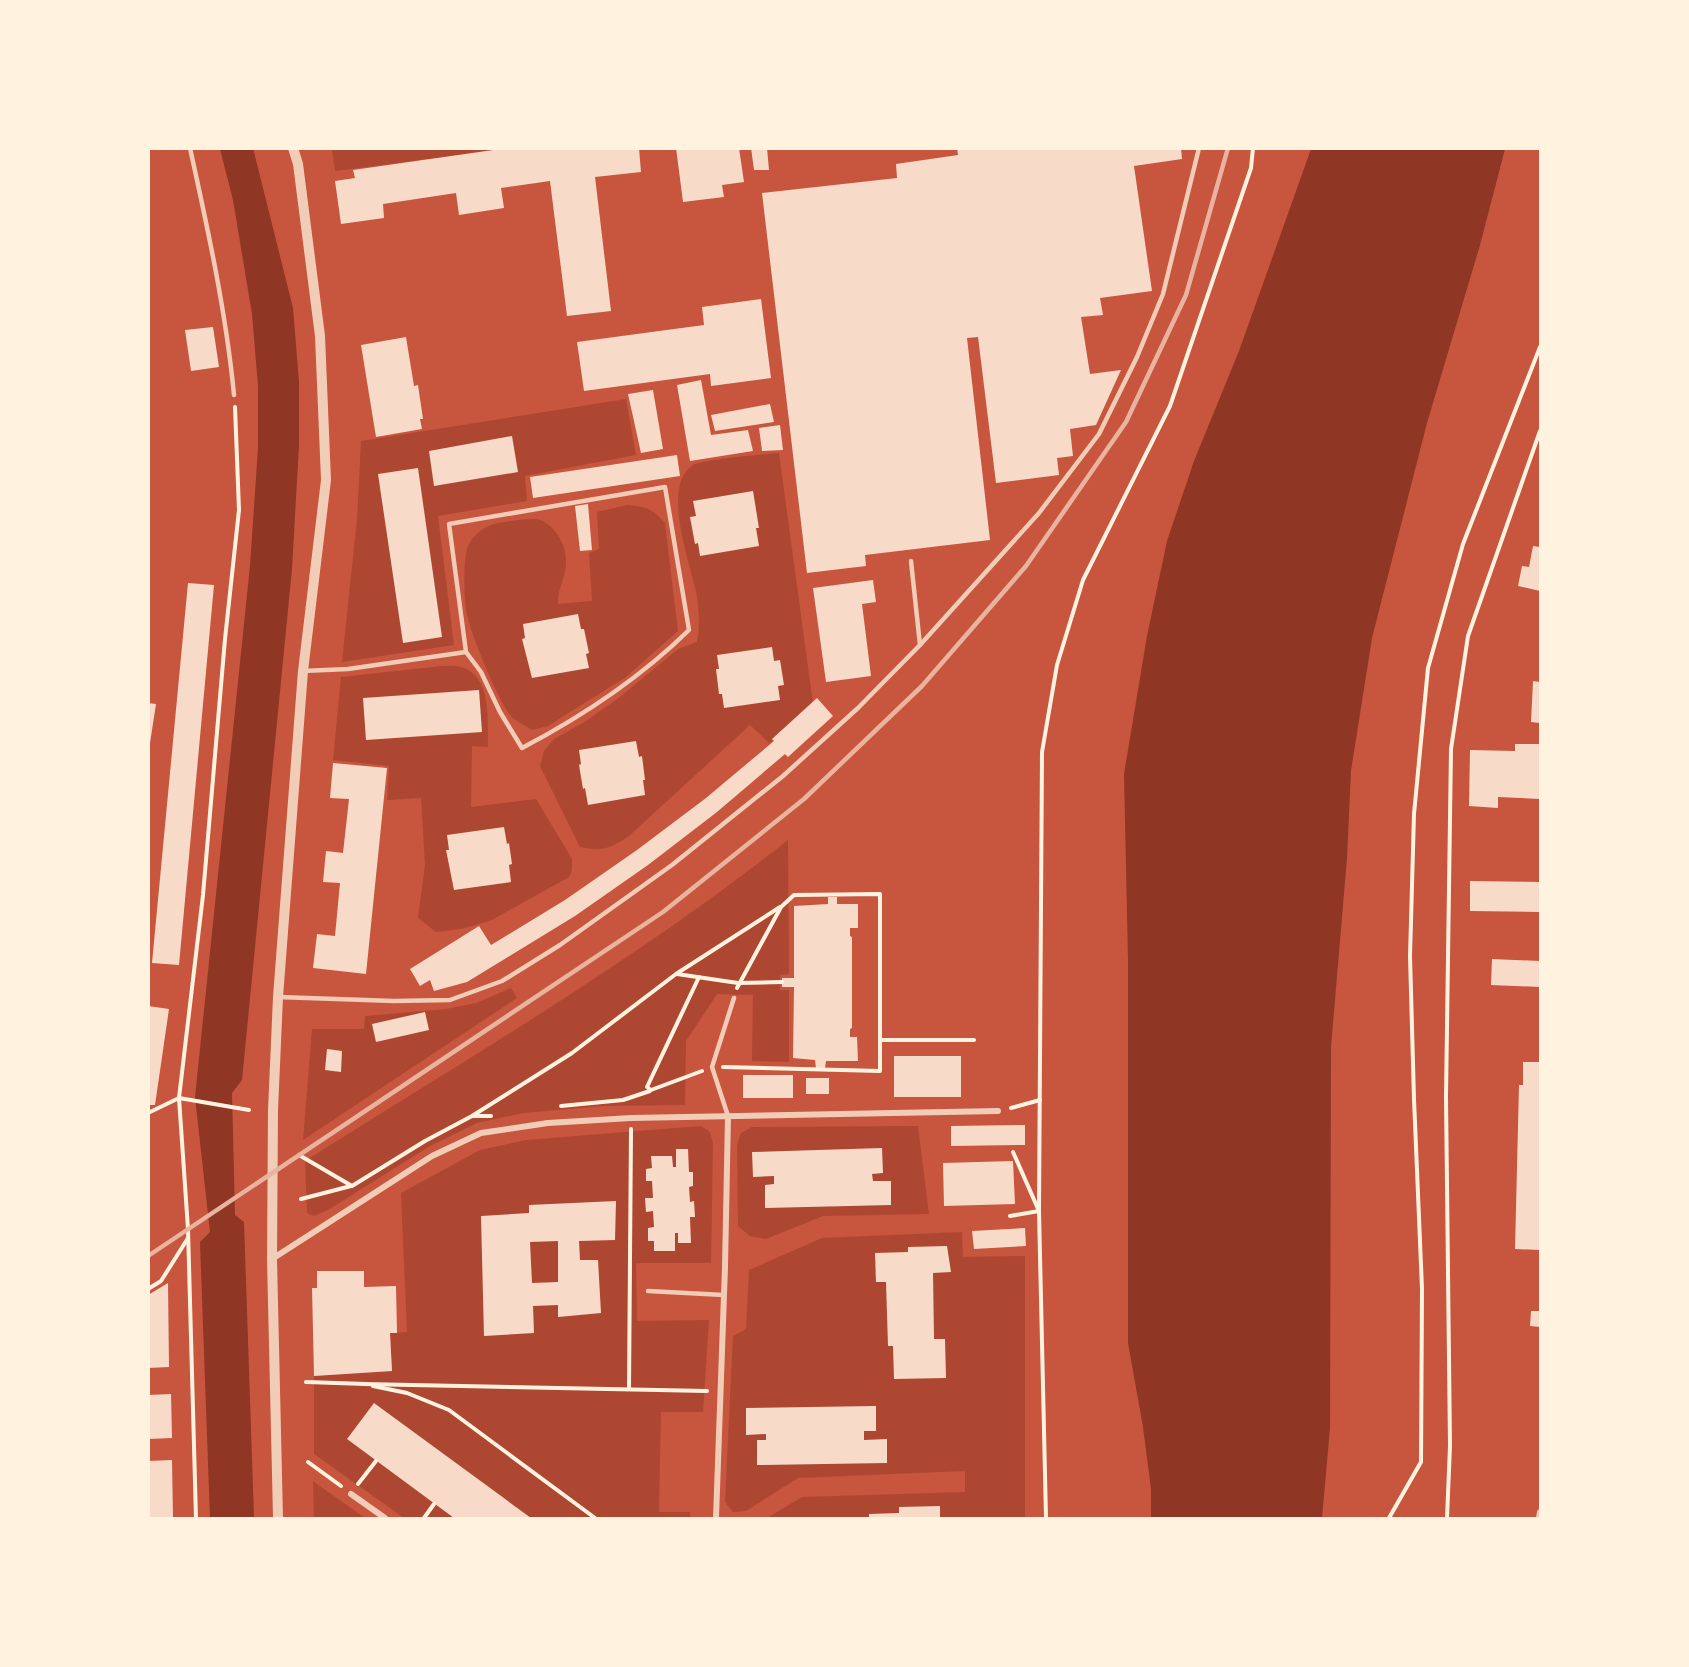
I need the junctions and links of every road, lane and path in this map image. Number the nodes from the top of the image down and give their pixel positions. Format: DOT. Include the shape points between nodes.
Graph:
graph roads {
  1 [pos="190,148"];
  2 [pos="293,148"];
  3 [pos="300,148"];
  4 [pos="1200,148"];
  5 [pos="1253,148"];
  6 [pos="298,164"];
  7 [pos="1540,347"];
  8 [pos="234,395"];
  9 [pos="1540,431"];
  10 [pos="911,561"];
  11 [pos="920,645"];
  12 [pos="466,652"];
  13 [pos="303,670"];
  14 [pos="780,907"];
  15 [pos="676,974"];
  16 [pos="699,977"];
  17 [pos="782,982"];
  18 [pos="738,983"];
  19 [pos="278,997"];
  20 [pos="734,998"];
  21 [pos="880,1040"];
  22 [pos="974,1040"];
  23 [pos="712,1067"];
  24 [pos="178,1098"];
  25 [pos="1040,1100"];
  26 [pos="249,1110"];
  27 [pos="998,1111"];
  28 [pos="148,1113"];
  29 [pos="728,1116"];
  30 [pos="631,1118"];
  31 [pos="1013,1152"];
  32 [pos="298,1155"];
  33 [pos="352,1186"];
  34 [pos="301,1199"];
  35 [pos="1039,1211"];
  36 [pos="1010,1216"];
  37 [pos="188,1237"];
  38 [pos="272,1259"];
  39 [pos="148,1290"];
  40 [pos="648,1291"];
  41 [pos="724,1295"];
  42 [pos="306,1382"];
  43 [pos="363,1384"];
  44 [pos="629,1389"];
  45 [pos="720,1391"];
  46 [pos="376,1461"];
  47 [pos="308,1462"];
  48 [pos="351,1494"];
  49 [pos="434,1504"];
  50 [pos="1540,1512"];
  51 [pos="196,1518"];
  52 [pos="278,1518"];
  53 [pos="385,1518"];
  54 [pos="424,1518"];
  55 [pos="595,1518"];
  56 [pos="716,1518"];
  57 [pos="1046,1518"];
  58 [pos="1389,1518"];
  59 [pos="1447,1518"];
  60 [pos="1539,1518"];
  1 -- 8 [label="lane" via="209,232"];
  2 -- 6 [label="street"];
  3 -- 6 [label="street"];
  4 -- 11 [label="lane" via="1163,294 1099,434 1039,513"];
  5 -- 25 [label="path" via="1251,168 1170,406 1083,580 1058,665 1042,752"];
  6 -- 13 [label="street" via="320,336 326,480"];
  7 -- 58 [label="path" via="1463,544 1428,668 1414,814 1410,956 1422,1289 1421,1462"];
  8 -- 24 [label="path" via="239,510 203,895"];
  9 -- 59 [label="path" via="1468,636 1451,749 1446,1097 1450,1446"];
  10 -- 11 [label="lane"];
  11 -- 19 [label="lane" via="858,708 765,791 672,865 502,981 450,1000"];
  12 -- 12 [label="lane" via="522,748 603,700 669,650 688,630 665,487 449,524"];
  12 -- 13 [label="lane" via="348,669"];
  13 -- 19 [label="street"];
  14 -- 15 [label="path"];
  14 -- 18 [label="path"];
  14 -- 21 [label="path" via="794,895 880,894"];
  15 -- 16 [label="path"];
  15 -- 33 [label="path" via="572,1053"];
  16 -- 18 [label="path"];
  16 -- 23 [label="path" via="647,1087 651,1090"];
  17 -- 18 [label="path"];
  18 -- 20 [label="path"];
  19 -- 38 [label="street"];
  20 -- 23 [label="lane"];
  21 -- 22 [label="path"];
  21 -- 23 [label="path" via="880,1071"];
  23 -- 29 [label="lane"];
  24 -- 26 [label="path"];
  24 -- 28 [label="path"];
  24 -- 37 [label="path"];
  25 -- 27 [label="path"];
  25 -- 35 [label="path"];
  27 -- 29 [label="street"];
  29 -- 30 [label="street"];
  29 -- 41 [label="street"];
  30 -- 38 [label="street" via="548,1123 481,1133 432,1156"];
  30 -- 44 [label="path"];
  31 -- 35 [label="path"];
  32 -- 33 [label="path"];
  33 -- 34 [label="path"];
  35 -- 36 [label="path"];
  35 -- 57 [label="path"];
  37 -- 39 [label="path" via="161,1281"];
  37 -- 51 [label="path"];
  38 -- 52 [label="street"];
  40 -- 41 [label="lane"];
  41 -- 45 [label="street"];
  42 -- 43 [label="path"];
  43 -- 44 [label="path"];
  43 -- 55 [label="path" via="407,1393 449,1410"];
  44 -- 45 [label="path"];
  45 -- 56 [label="street"];
  46 -- 48 [label="path"];
  47 -- 48 [label="path"];
  48 -- 53 [label="street"];
  49 -- 54 [label="path"];
  50 -- 60 [label="street"];
}
